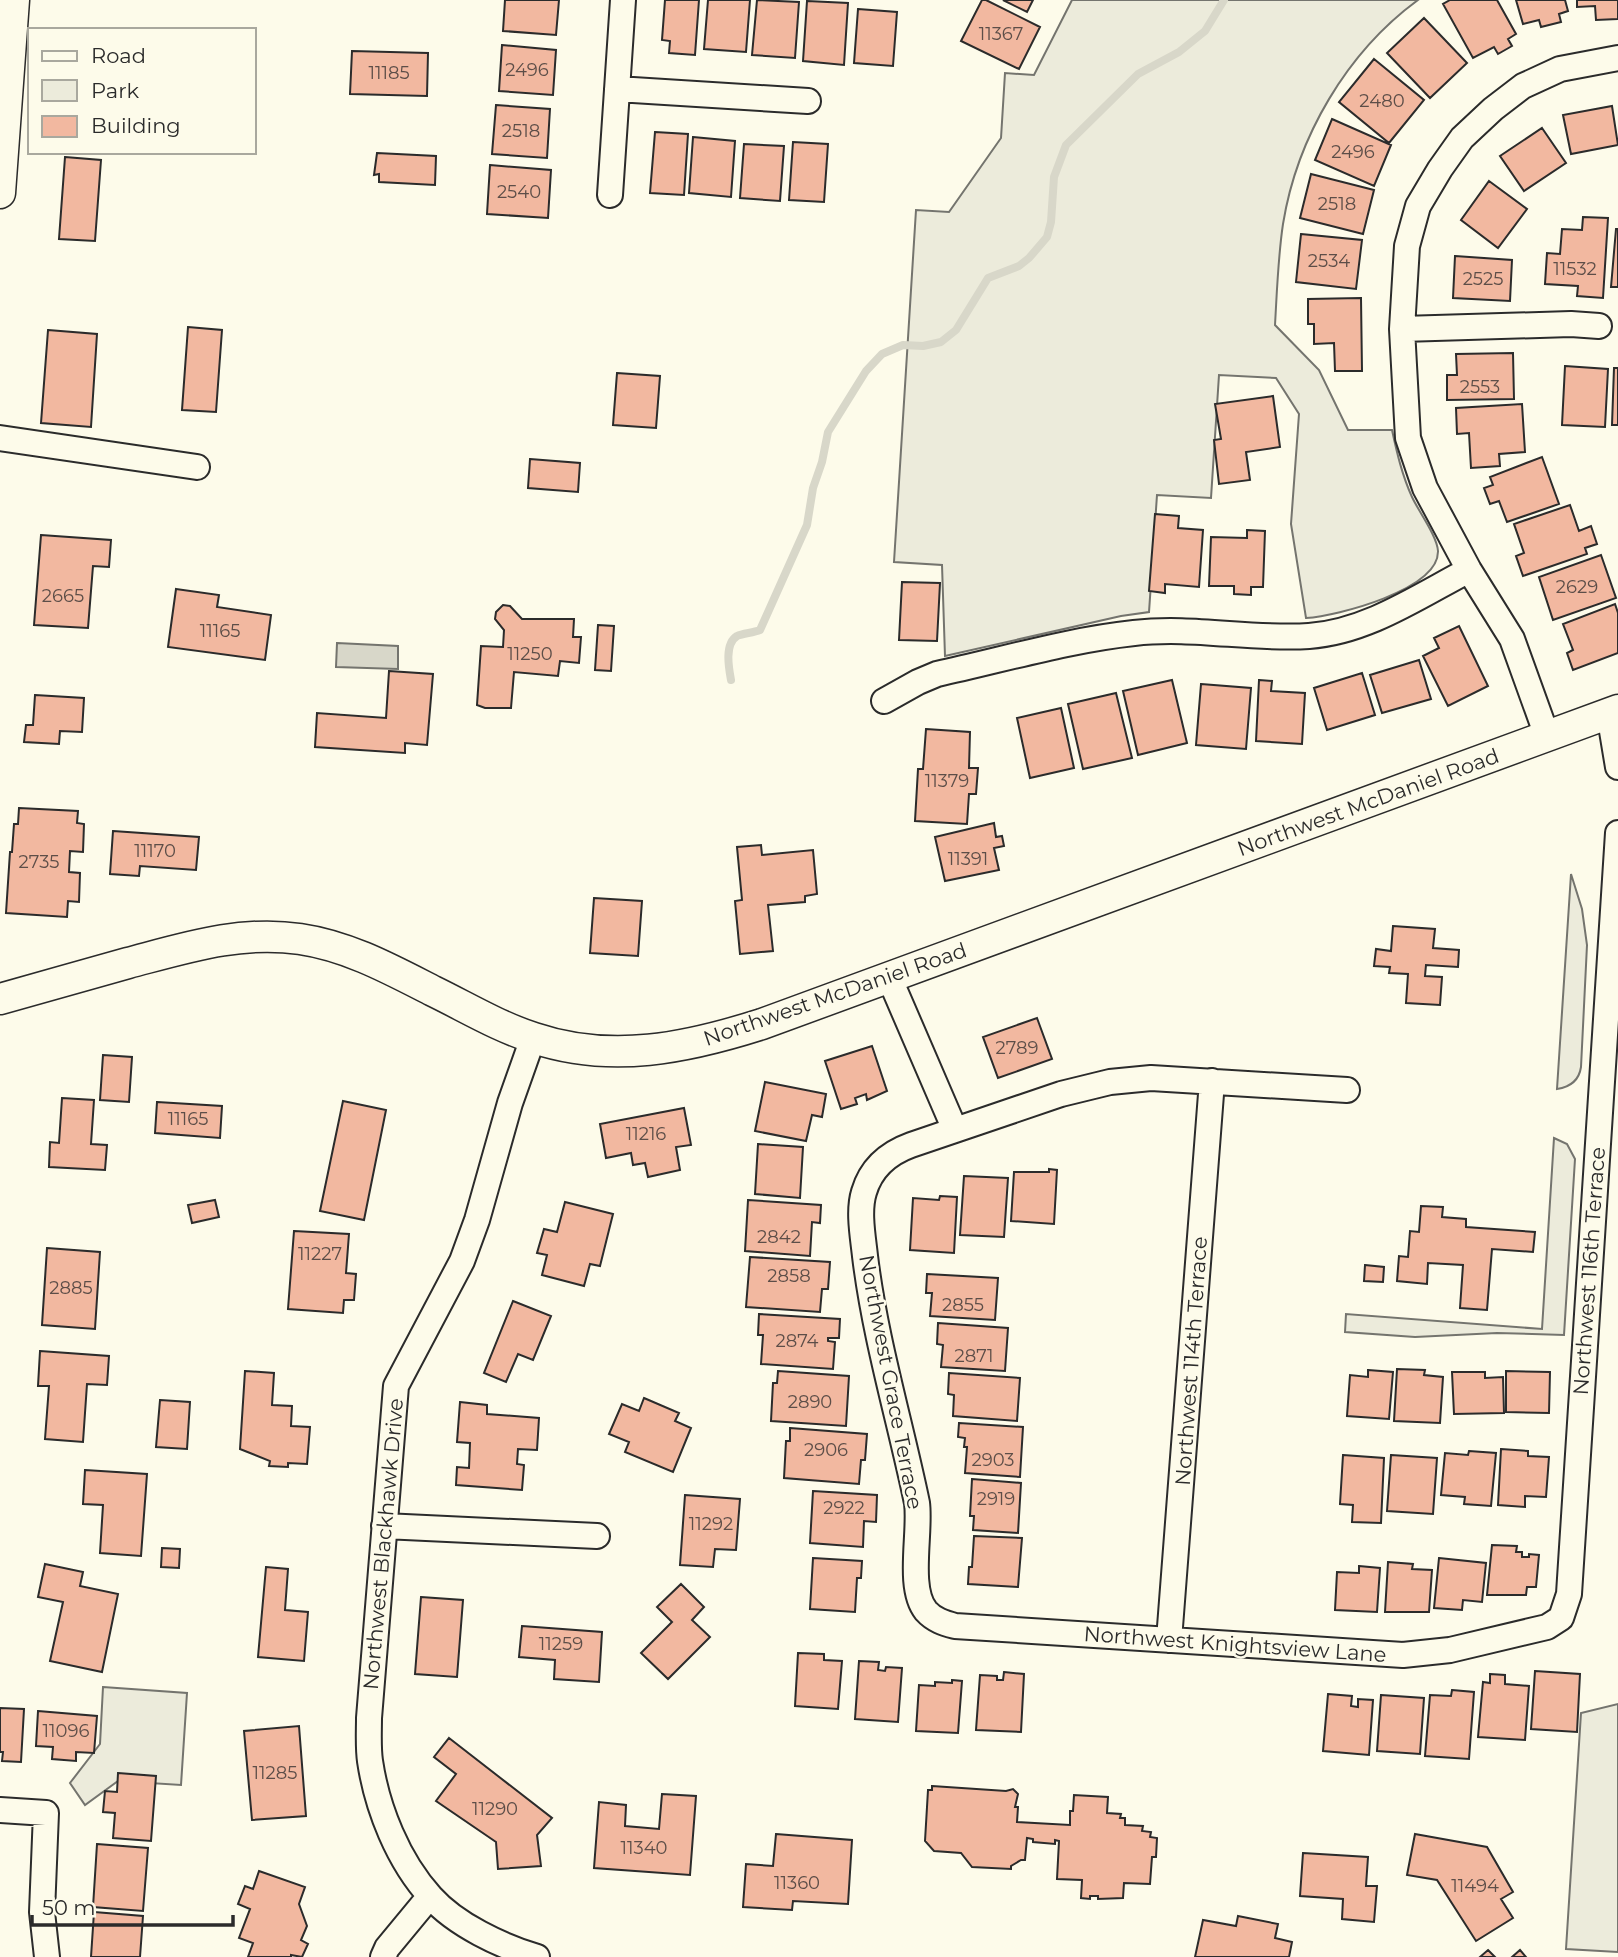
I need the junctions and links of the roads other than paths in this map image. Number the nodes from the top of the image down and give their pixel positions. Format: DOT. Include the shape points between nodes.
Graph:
graph roads {
  1 [pos="623,0"];
  2 [pos="9,14"];
  3 [pos="1618,58"];
  4 [pos="617,89"];
  5 [pos="808,101"];
  6 [pos="0,193"];
  7 [pos="610,195"];
  8 [pos="1599,326"];
  9 [pos="1402,329"];
  10 [pos="0,438"];
  11 [pos="197,467"];
  12 [pos="1469,570"];
  13 [pos="884,701"];
  14 [pos="1614,711"];
  15 [pos="1547,736"];
  16 [pos="1618,767"];
  17 [pos="1618,834"];
  18 [pos="889,977"];
  19 [pos="0,999"];
  20 [pos="533,1038"];
  21 [pos="1212,1081"];
  22 [pos="1347,1090"];
  23 [pos="955,1130"];
  24 [pos="384,1526"];
  25 [pos="597,1536"];
  26 [pos="920,1598"];
  27 [pos="1558,1622"];
  28 [pos="1169,1640"];
  29 [pos="0,1810"];
  30 [pos="430,1896"];
  31 [pos="47,1957"];
  32 [pos="383,1957"];
  33 [pos="537,1957"];
  1 -- 4 [label="street"];
  2 -- 6 [label="street"];
  3 -- 9 [label="street" via="1560,69 1523,86 1462,138 1418,206 1407,246"];
  4 -- 5 [label="street"];
  4 -- 7 [label="street"];
  8 -- 9 [label="street"];
  9 -- 12 [label="street" via="1408,438 1425,488"];
  10 -- 11 [label="street"];
  12 -- 13 [label="street" via="1343,631 1286,637 1162,631 1099,638 937,674"];
  12 -- 15 [label="street" via="1512,639"];
  14 -- 15 [label="street, Northwest McDaniel Road"];
  14 -- 16 [label="street"];
  15 -- 18 [label="street, Northwest McDaniel Road"];
  17 -- 27 [label="street, Northwest 116th Terrace" via="1570,1581"];
  18 -- 20 [label="street, Northwest McDaniel Road" via="720,1037 674,1047 621,1053"];
  18 -- 23 [label="street"];
  19 -- 20 [label="street, Northwest McDaniel Road" via="198,944 277,937 322,943 361,955"];
  20 -- 24 [label="street, Northwest Blackhawk Drive" via="462,1261 396,1386"];
  21 -- 22 [label="street"];
  21 -- 23 [label="street" via="1152,1078 1110,1082"];
  21 -- 28 [label="street, Northwest 114th Terrace"];
  23 -- 26 [label="street, Northwest Grace Terrace" via="894,1152 876,1169 863,1194 869,1286 917,1503"];
  24 -- 25 [label="street"];
  24 -- 30 [label="street, Northwest Blackhawk Drive" via="370,1759 390,1832"];
  26 -- 28 [label="street, Northwest Knightsview Lane" via="932,1617 955,1626"];
  27 -- 28 [label="street, Northwest Knightsview Lane" via="1473,1645 1403,1655"];
  29 -- 31 [label="street" via="46,1813 42,1912"];
  30 -- 32 [label="street"];
  30 -- 33 [label="street, Northwest Blackhawk Drive" via="448,1913 503,1947"];
}
